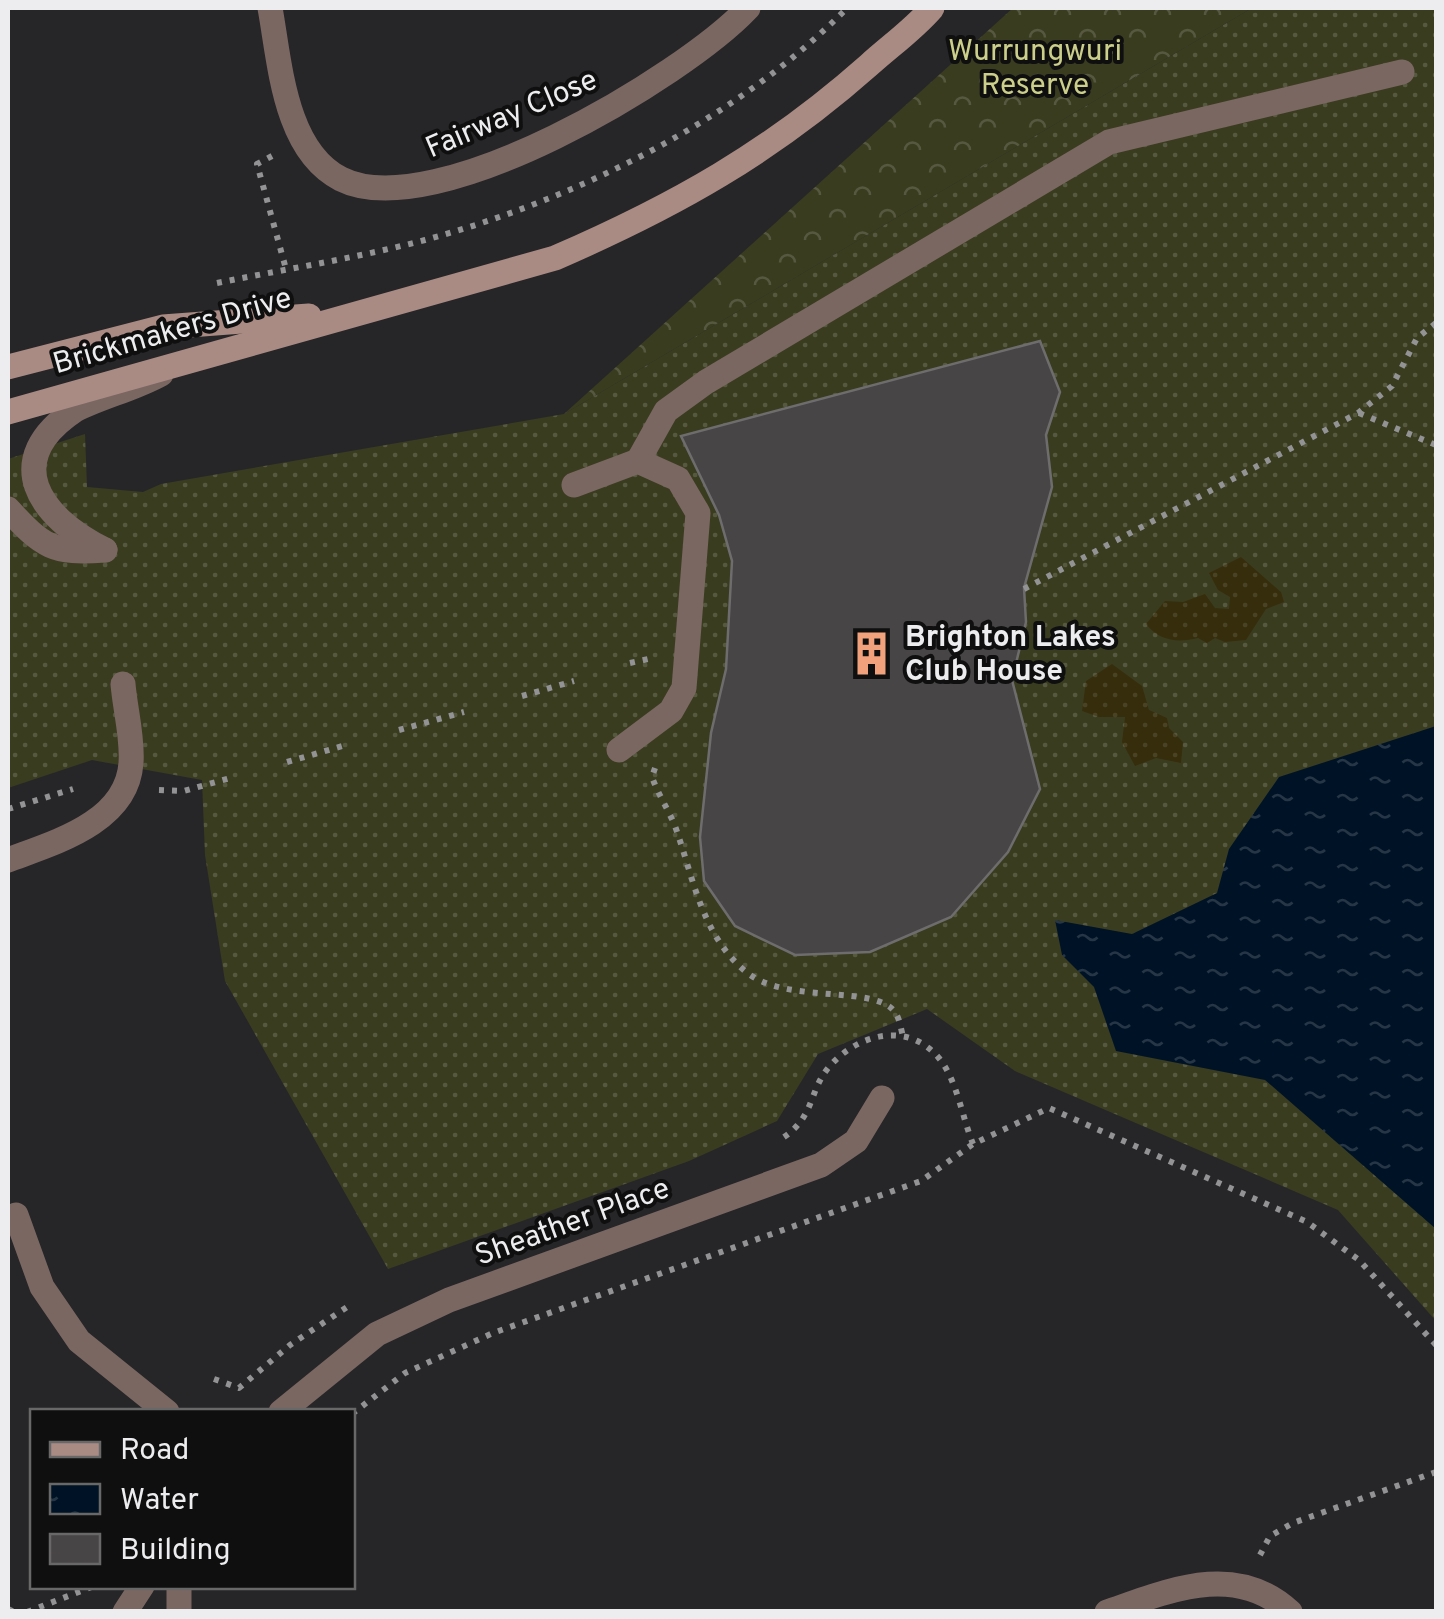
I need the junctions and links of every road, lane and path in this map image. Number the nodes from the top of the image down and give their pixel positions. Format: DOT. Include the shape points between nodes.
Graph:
graph roads {
  1 [pos="270,8"];
  2 [pos="748,8"];
  3 [pos="932,8"];
  4 [pos="1402,72"];
  5 [pos="304,138"];
  6 [pos="286,268"];
  7 [pos="354,312"];
  8 [pos="1436,322"];
  9 [pos="8,367"];
  10 [pos="176,367"];
  11 [pos="8,412"];
  12 [pos="1358,413"];
  13 [pos="1436,445"];
  14 [pos="638,461"];
  15 [pos="574,485"];
  16 [pos="8,509"];
  17 [pos="1024,589"];
  18 [pos="574,681"];
  19 [pos="123,684"];
  20 [pos="522,696"];
  21 [pos="464,712"];
  22 [pos="399,730"];
  23 [pos="346,746"];
  24 [pos="619,750"];
  25 [pos="286,762"];
  26 [pos="658,762"];
  27 [pos="234,776"];
  28 [pos="89,784"];
  29 [pos="184,791"];
  30 [pos="8,810"];
  31 [pos="8,860"];
  32 [pos="903,1036"];
  33 [pos="882,1098"];
  34 [pos="16,1216"];
  35 [pos="1436,1345"];
  36 [pos="163,1409"];
  37 [pos="285,1409"];
  38 [pos="355,1412"];
  39 [pos="1436,1472"];
  40 [pos="1242,1587"];
  41 [pos="86,1589"];
  42 [pos="140,1589"];
  43 [pos="27,1612"];
  44 [pos="124,1612"];
  45 [pos="1107,1612"];
  46 [pos="1290,1612"];
  1 -- 5 [label="street, Fairway Close" via="285,90"];
  2 -- 5 [label="street, Fairway Close" via="652,86 437,182 402,191 338,178"];
  3 -- 7 [label="street, Brickmakers Drive" via="844,87 710,185 555,258"];
  4 -- 14 [label="street" via="1109,142 706,382 666,411"];
  5 -- 6 [label="path" via="257,164"];
  7 -- 9 [label="street, Brickmakers Drive" via="163,327"];
  7 -- 10 [label="street, Brickmakers Drive"];
  8 -- 12 [label="path" via="1416,338 1392,386"];
  10 -- 11 [label="street, Brickmakers Drive"];
  10 -- 16 [label="street" via="76,410 34,440 26,459 36,503 54,522 106,550 68,553 42,544"];
  12 -- 13 [label="path"];
  12 -- 17 [label="path"];
  14 -- 15 [label="street"];
  14 -- 24 [label="street" via="678,479 691,496 698,514 695,572 684,688 671,711"];
  18 -- 20 [label="path"];
  19 -- 31 [label="street" via="132,766 120,793 98,820"];
  21 -- 22 [label="path"];
  23 -- 25 [label="path"];
  26 -- 32 [label="path" via="652,776 693,893 742,970 794,994 883,1002 896,1012"];
  27 -- 29 [label="path"];
  28 -- 30 [label="path"];
  33 -- 37 [label="street, Sheather Place" via="856,1141 822,1165 448,1300 377,1334"];
  34 -- 36 [label="street" via="42,1288 79,1341"];
  35 -- 38 [label="path" via="1358,1260 1307,1222 1050,1108 974,1144 921,1181 493,1333 406,1373"];
  39 -- 40 [label="path" via="1270,1536"];
  40 -- 45 [label="street" via="1193,1582"];
  40 -- 46 [label="street" via="1258,1589"];
  41 -- 43 [label="path"];
  42 -- 44 [label="street"];
}
